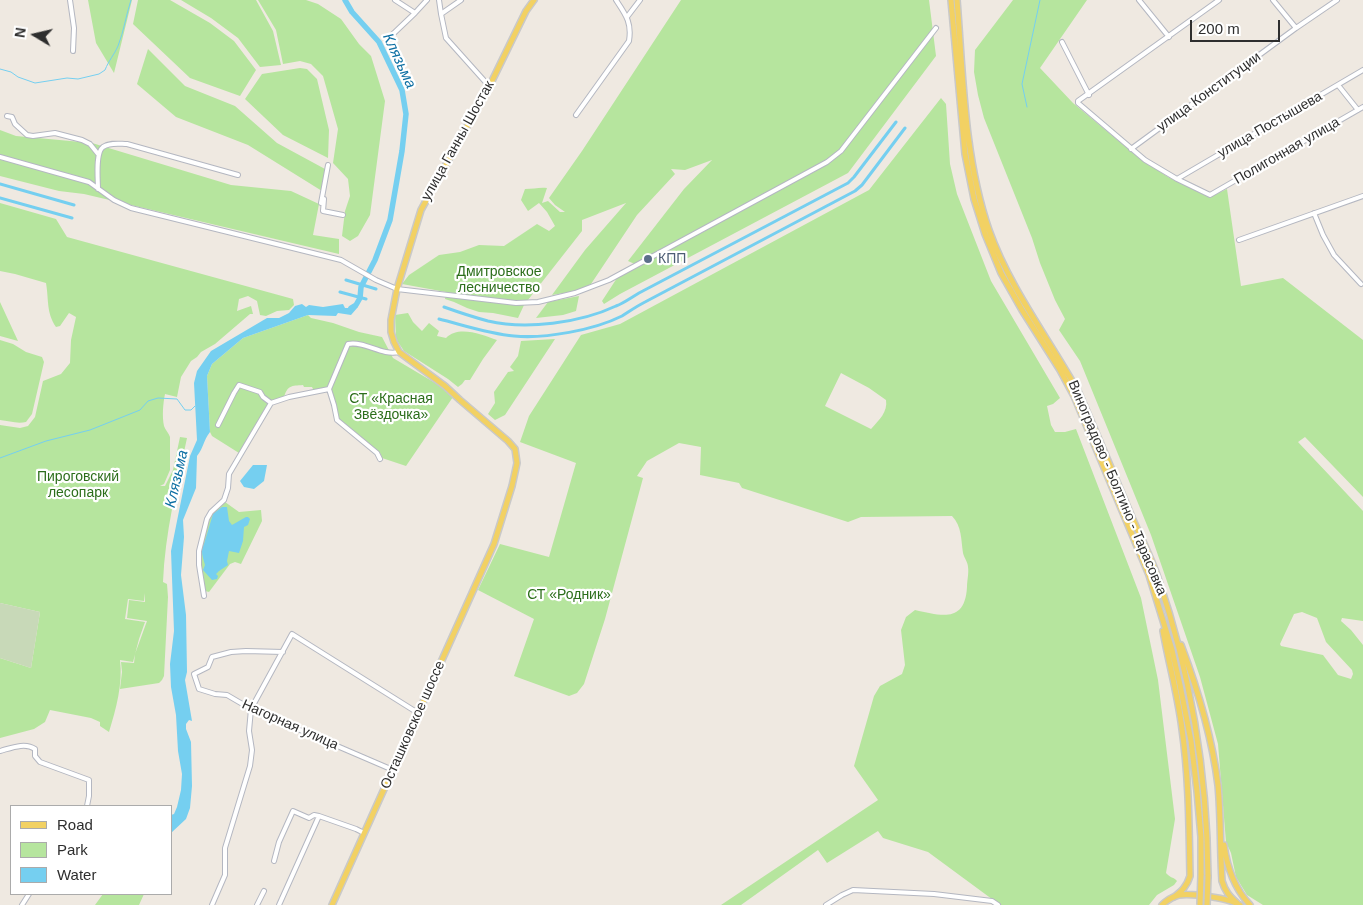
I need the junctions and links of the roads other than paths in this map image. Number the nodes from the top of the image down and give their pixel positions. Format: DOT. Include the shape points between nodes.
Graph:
graph roads {
  1 [pos="70,0"];
  2 [pos="395,0"];
  3 [pos="427,0"];
  4 [pos="439,0"];
  5 [pos="461,0"];
  6 [pos="534,0"];
  7 [pos="616,0"];
  8 [pos="640,0"];
  9 [pos="951,0"];
  10 [pos="957,0"];
  11 [pos="1139,0"];
  12 [pos="1219,0"];
  13 [pos="1273,0"];
  14 [pos="1336,0"];
  15 [pos="415,13"];
  16 [pos="442,14"];
  17 [pos="627,17"];
  18 [pos="936,28"];
  19 [pos="1296,28"];
  20 [pos="393,34"];
  21 [pos="1169,37"];
  22 [pos="1062,42"];
  23 [pos="73,51"];
  24 [pos="1363,70"];
  25 [pos="1338,85"];
  26 [pos="489,86"];
  27 [pos="1088,95"];
  28 [pos="1363,107"];
  29 [pos="1358,110"];
  30 [pos="576,115"];
  31 [pos="7,116"];
  32 [pos="1131,149"];
  33 [pos="98,154"];
  34 [pos="0,157"];
  35 [pos="328,165"];
  36 [pos="238,176"];
  37 [pos="1177,179"];
  38 [pos="98,189"];
  39 [pos="1363,196"];
  40 [pos="1314,213"];
  41 [pos="343,215"];
  42 [pos="1239,240"];
  43 [pos="1362,284"];
  44 [pos="397,289"];
  45 [pos="399,352"];
  46 [pos="329,389"];
  47 [pos="271,403"];
  48 [pos="218,426"];
  49 [pos="380,459"];
  50 [pos="204,596"];
  51 [pos="1157,599"];
  52 [pos="1171,620"];
  53 [pos="283,652"];
  54 [pos="251,710"];
  55 [pos="418,713"];
  56 [pos="0,751"];
  57 [pos="392,770"];
  58 [pos="87,805"];
  59 [pos="319,816"];
  60 [pos="1221,826"];
  61 [pos="364,833"];
  62 [pos="274,861"];
  63 [pos="1204,875"];
  64 [pos="264,891"];
  65 [pos="1174,897"];
  66 [pos="1239,904"];
  67 [pos="212,905"];
  68 [pos="257,905"];
  69 [pos="279,905"];
  70 [pos="332,905"];
  71 [pos="826,905"];
  72 [pos="998,905"];
  73 [pos="1162,905"];
  74 [pos="1200,905"];
  75 [pos="1207,905"];
  76 [pos="1250,905"];
  1 -- 23 [label="street"];
  2 -- 15 [label="street"];
  3 -- 15 [label="street"];
  4 -- 16 [label="street"];
  5 -- 16 [label="street"];
  6 -- 26 [label="main road, улица Ганны Шостак"];
  7 -- 17 [label="street"];
  8 -- 17 [label="street"];
  9 -- 51 [label="main road, Виноградово - Болтино - Тарасовка" via="965,154 985,234 1001,273 1074,396"];
  10 -- 52 [label="main road, Виноградово - Болтино - Тарасовка" via="970,153 989,231 1025,304 1079,393 1157,576"];
  11 -- 21 [label="street"];
  12 -- 21 [label="street"];
  13 -- 19 [label="street"];
  14 -- 19 [label="street, улица Конституции"];
  15 -- 20 [label="street"];
  16 -- 26 [label="street" via="446,38"];
  17 -- 30 [label="street" via="631,28 629,41"];
  18 -- 44 [label="street" via="841,151 827,162 592,287 538,302 516,303"];
  19 -- 32 [label="street, улица Конституции"];
  21 -- 27 [label="street"];
  22 -- 27 [label="street"];
  24 -- 25 [label="street, улица Постышева"];
  25 -- 29 [label="street"];
  25 -- 37 [label="street, улица Постышева"];
  26 -- 44 [label="main road, улица Ганны Шостак" via="421,210"];
  27 -- 32 [label="street" via="1078,103"];
  28 -- 29 [label="street, Полигонная улица"];
  29 -- 37 [label="street, Полигонная улица" via="1210,195"];
  31 -- 33 [label="street" via="27,136 55,134 82,140"];
  32 -- 37 [label="street"];
  33 -- 36 [label="street" via="103,147 114,143 127,144"];
  33 -- 38 [label="street"];
  34 -- 38 [label="street" via="88,182"];
  35 -- 41 [label="street" via="323,211"];
  38 -- 44 [label="street" via="131,208 341,260"];
  39 -- 40 [label="street"];
  40 -- 42 [label="street"];
  40 -- 43 [label="street" via="1334,256"];
  44 -- 45 [label="main road, улица Ганны Шостак" via="391,332"];
  45 -- 46 [label="street" via="388,353 356,342 348,344"];
  45 -- 55 [label="main road, Осташковское шоссе" via="445,386 508,441 515,449 516,463 494,544"];
  46 -- 47 [label="street"];
  46 -- 49 [label="street" via="337,420"];
  47 -- 48 [label="street" via="260,392 239,385"];
  47 -- 50 [label="street" via="229,474 224,500 207,519 199,550"];
  51 -- 63 [label="main road, Виноградово - Болтино - Тарасовка" via="1172,650 1191,741"];
  51 -- 65 [label="main road" via="1182,727 1188,804 1190,876 1187,885"];
  52 -- 60 [label="main road" via="1210,740"];
  52 -- 63 [label="main road, Виноградово - Болтино - Тарасовка" via="1198,741 1207,840"];
  53 -- 54 [label="street"];
  53 -- 54 [label="street, Нагорная улица" via="231,652 212,657 208,667 195,673 199,689 228,696"];
  53 -- 55 [label="street" via="292,634"];
  54 -- 57 [label="street, Нагорная улица"];
  54 -- 67 [label="street" via="250,766 225,848 225,875"];
  55 -- 57 [label="main road, Осташковское шоссе"];
  56 -- 58 [label="street" via="32,746 40,762 89,780"];
  57 -- 61 [label="main road, Осташковское шоссе"];
  59 -- 61 [label="street"];
  59 -- 62 [label="street" via="309,818 293,811"];
  59 -- 69 [label="street"];
  60 -- 66 [label="main road" via="1222,881 1228,895"];
  60 -- 76 [label="main road" via="1226,862 1236,887"];
  61 -- 70 [label="main road, Осташковское шоссе"];
  63 -- 74 [label="main road, Виноградово - Болтино - Тарасовка, bridge"];
  63 -- 75 [label="main road, Виноградово - Болтино - Тарасовка, bridge"];
  64 -- 68 [label="street"];
  65 -- 66 [label="main road" via="1186,894"];
  65 -- 73 [label="main road"];
  71 -- 72 [label="street" via="853,890 934,894 992,901"];
}
